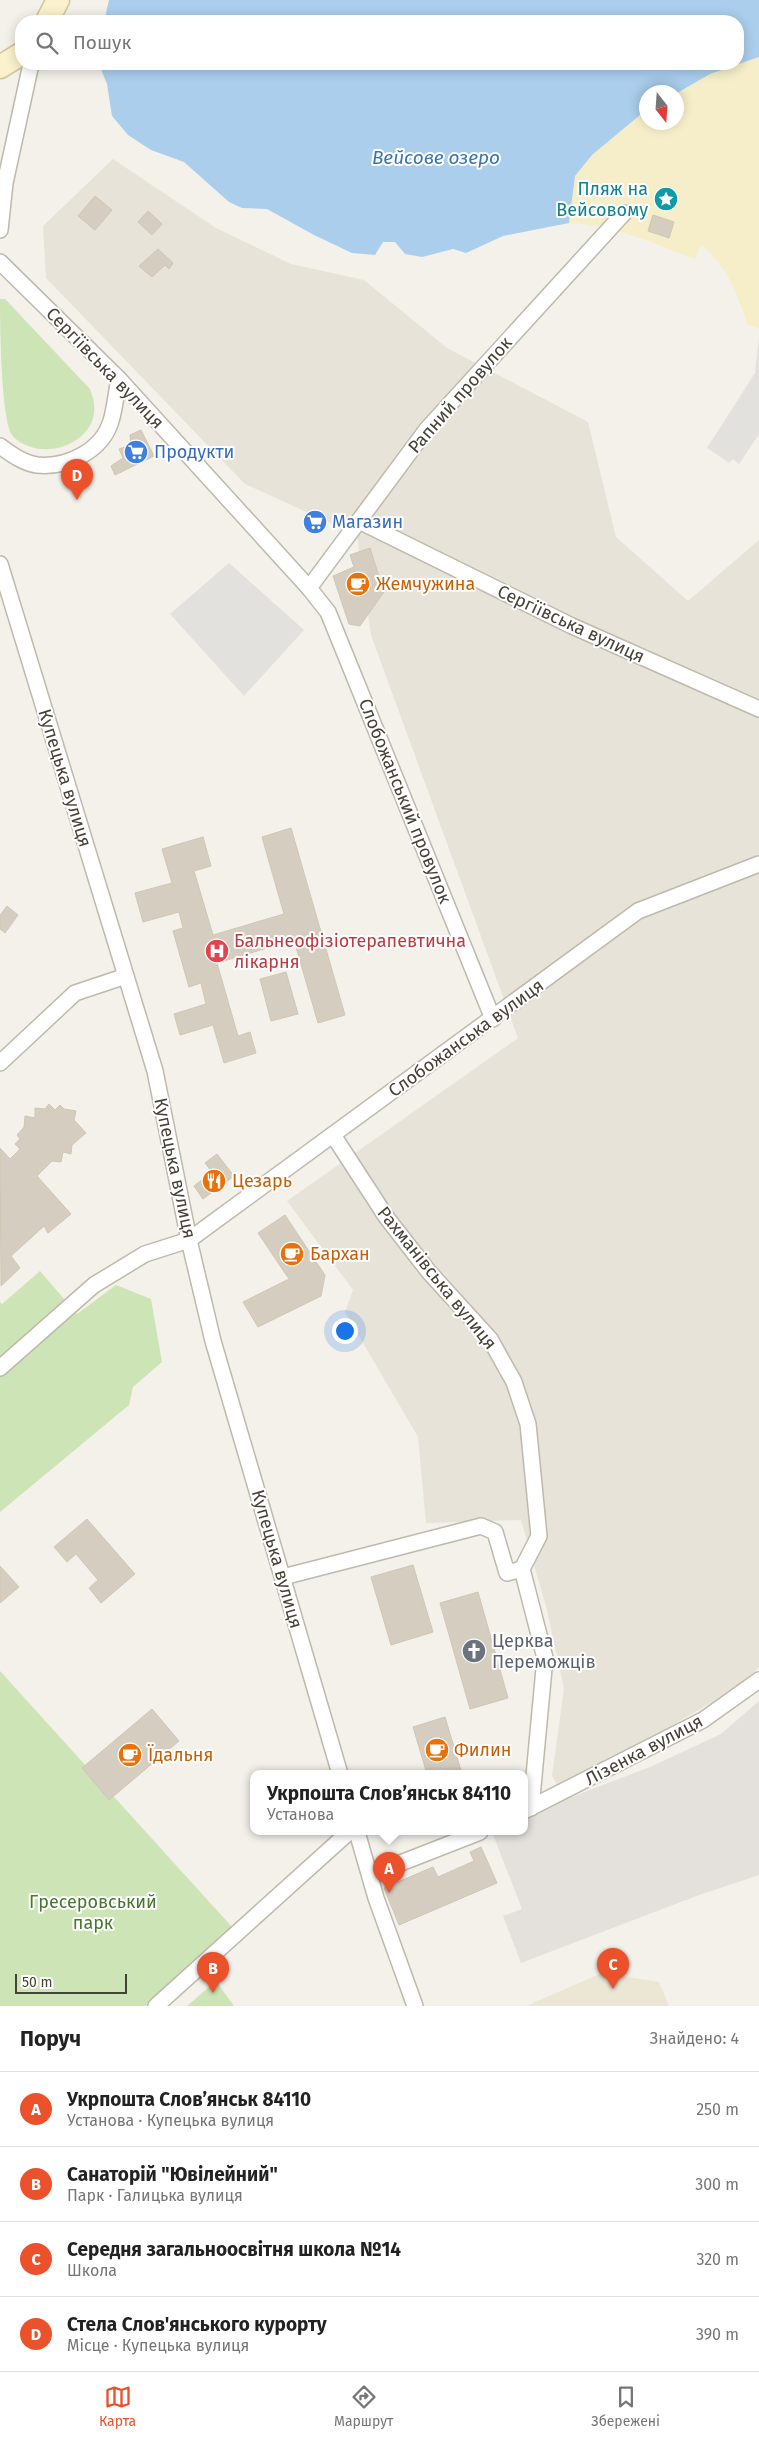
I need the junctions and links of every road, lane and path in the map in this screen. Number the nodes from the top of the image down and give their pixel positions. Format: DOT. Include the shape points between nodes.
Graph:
graph roads {
  1 [pos="58,0"];
  2 [pos="50,15"];
  3 [pos="15,58"];
  4 [pos="0,67"];
  5 [pos="30,70"];
  6 [pos="624,213"];
  7 [pos="0,230"];
  8 [pos="0,262"];
  9 [pos="119,379"];
  10 [pos="0,446"];
  11 [pos="359,521"];
  12 [pos="0,564"];
  13 [pos="309,588"];
  14 [pos="759,708"];
  15 [pos="759,864"];
  16 [pos="126,976"];
  17 [pos="493,1019"];
  18 [pos="0,1063"];
  19 [pos="333,1135"];
  20 [pos="189,1240"];
  21 [pos="0,1368"];
  22 [pos="522,1569"];
  23 [pos="283,1577"];
  24 [pos="759,1680"];
  25 [pos="339,1770"];
  26 [pos="528,1802"];
  27 [pos="528,1809"];
  28 [pos="346,1835"];
  29 [pos="358,1835"];
  30 [pos="472,1835"];
  31 [pos="370,1875"];
  32 [pos="156,2006"];
  33 [pos="415,2006"];
  1 -- 2 [label="main road"];
  3 -- 4 [label="main road"];
  5 -- 7 [label="street" via="5,183"];
  6 -- 11 [label="street, Рапний провулок" via="427,429"];
  8 -- 9 [label="street, Сергіївська вулиця"];
  9 -- 10 [label="street" via="111,422 99,442 81,457 60,464 36,465 14,457"];
  9 -- 13 [label="street, Сергіївська вулиця"];
  11 -- 13 [label="street, Рапний провулок"];
  11 -- 14 [label="street, Сергіївська вулиця" via="572,626"];
  12 -- 16 [label="street, Купецька вулиця"];
  13 -- 17 [label="street, Слобожанський провулок" via="328,612"];
  15 -- 17 [label="street, Слобожанська вулиця" via="638,911"];
  16 -- 18 [label="street" via="75,993"];
  16 -- 20 [label="street, Купецька вулиця" via="155,1071"];
  17 -- 19 [label="street, Слобожанська вулиця"];
  19 -- 20 [label="street, Слобожанська вулиця"];
  19 -- 22 [label="street, Рахманівська вулиця" via="387,1218 429,1272 490,1338 514,1382 528,1424 539,1536"];
  20 -- 21 [label="street, Слобожанська вулиця" via="144,1254 94,1285"];
  20 -- 23 [label="street, Купецька вулиця" via="214,1341"];
  22 -- 23 [label="street" via="507,1573 495,1532 481,1526"];
  22 -- 26 [label="street" via="545,1658"];
  23 -- 25 [label="street, Купецька вулиця"];
  24 -- 27 [label="street, Лізенка вулиця" via="703,1720"];
  28 -- 32 [label="street"];
  29 -- 31 [label="street"];
  30 -- 31 [label="street"];
  31 -- 33 [label="street"];
}
